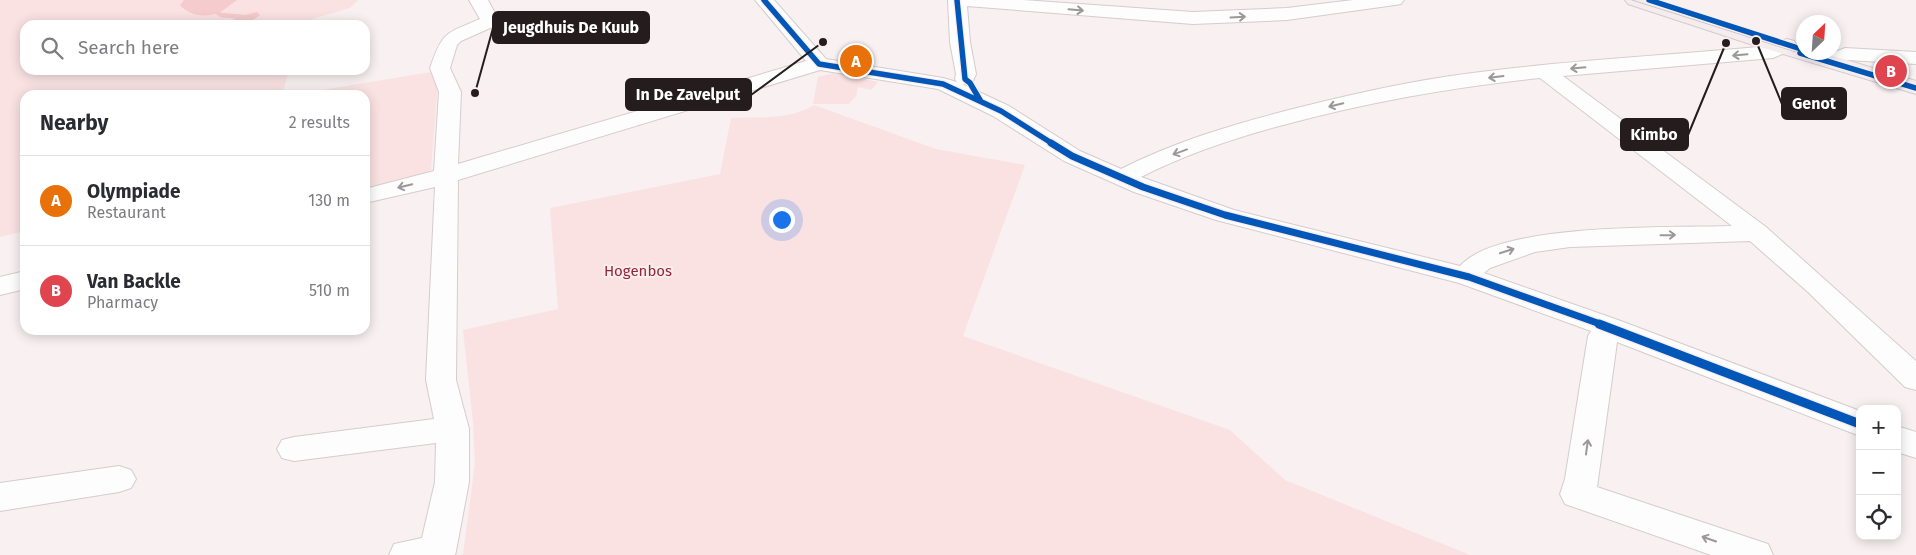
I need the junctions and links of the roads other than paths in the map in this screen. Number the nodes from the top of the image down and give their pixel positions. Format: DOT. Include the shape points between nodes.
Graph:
graph roads {
  1 [pos="478,0"];
  2 [pos="764,0"];
  3 [pos="958,0"];
  4 [pos="1395,0"];
  5 [pos="1634,0"];
  6 [pos="1649,0"];
  7 [pos="1791,47"];
  8 [pos="1916,58"];
  9 [pos="1826,60"];
  10 [pos="1830,62"];
  11 [pos="819,64"];
  12 [pos="1544,71"];
  13 [pos="1916,88"];
  14 [pos="973,89"];
  15 [pos="446,176"];
  16 [pos="1121,178"];
  17 [pos="370,195"];
  18 [pos="1757,233"];
  19 [pos="1469,278"];
  20 [pos="20,281"];
  21 [pos="0,286"];
  22 [pos="1608,327"];
  23 [pos="1916,379"];
  24 [pos="1856,422"];
  25 [pos="453,429"];
  26 [pos="1901,440"];
  27 [pos="1916,446"];
  28 [pos="294,449"];
  29 [pos="119,479"];
  30 [pos="0,497"];
  31 [pos="427,554"];
  32 [pos="1755,555"];
  1 -- 15 [label="street" via="490,21 454,37 448,44 440,68 450,92"];
  2 -- 11 [label="street"];
  3 -- 4 [label="street, one-way" via="1193,18 1287,14"];
  3 -- 14 [label="street" via="960,42 966,74"];
  5 -- 7 [label="main road"];
  6 -- 7 [label="main road"];
  7 -- 10 [label="main road"];
  7 -- 12 [label="street, one-way" via="1773,52"];
  8 -- 10 [label="street" via="1845,54"];
  9 -- 10 [label="main road"];
  10 -- 13 [label="main road"];
  11 -- 14 [label="street"];
  11 -- 15 [label="street"];
  12 -- 16 [label="street, one-way" via="1467,80 1316,110 1246,128"];
  12 -- 18 [label="street"];
  14 -- 16 [label="street" via="1072,156"];
  15 -- 17 [label="street, one-way"];
  15 -- 25 [label="street" via="441,380"];
  16 -- 19 [label="street" via="1225,215"];
  19 -- 18 [label="street, one-way" via="1480,262 1507,251 1542,243 1570,239"];
  18 -- 23 [label="street"];
  19 -- 22 [label="street"];
  20 -- 21 [label="street"];
  22 -- 24 [label="street"];
  32 -- 22 [label="street, one-way" via="1577,494 1603,336"];
  25 -- 28 [label="street"];
  25 -- 31 [label="street" via="452,482"];
  26 -- 27 [label="street"];
  29 -- 30 [label="street"];
}
